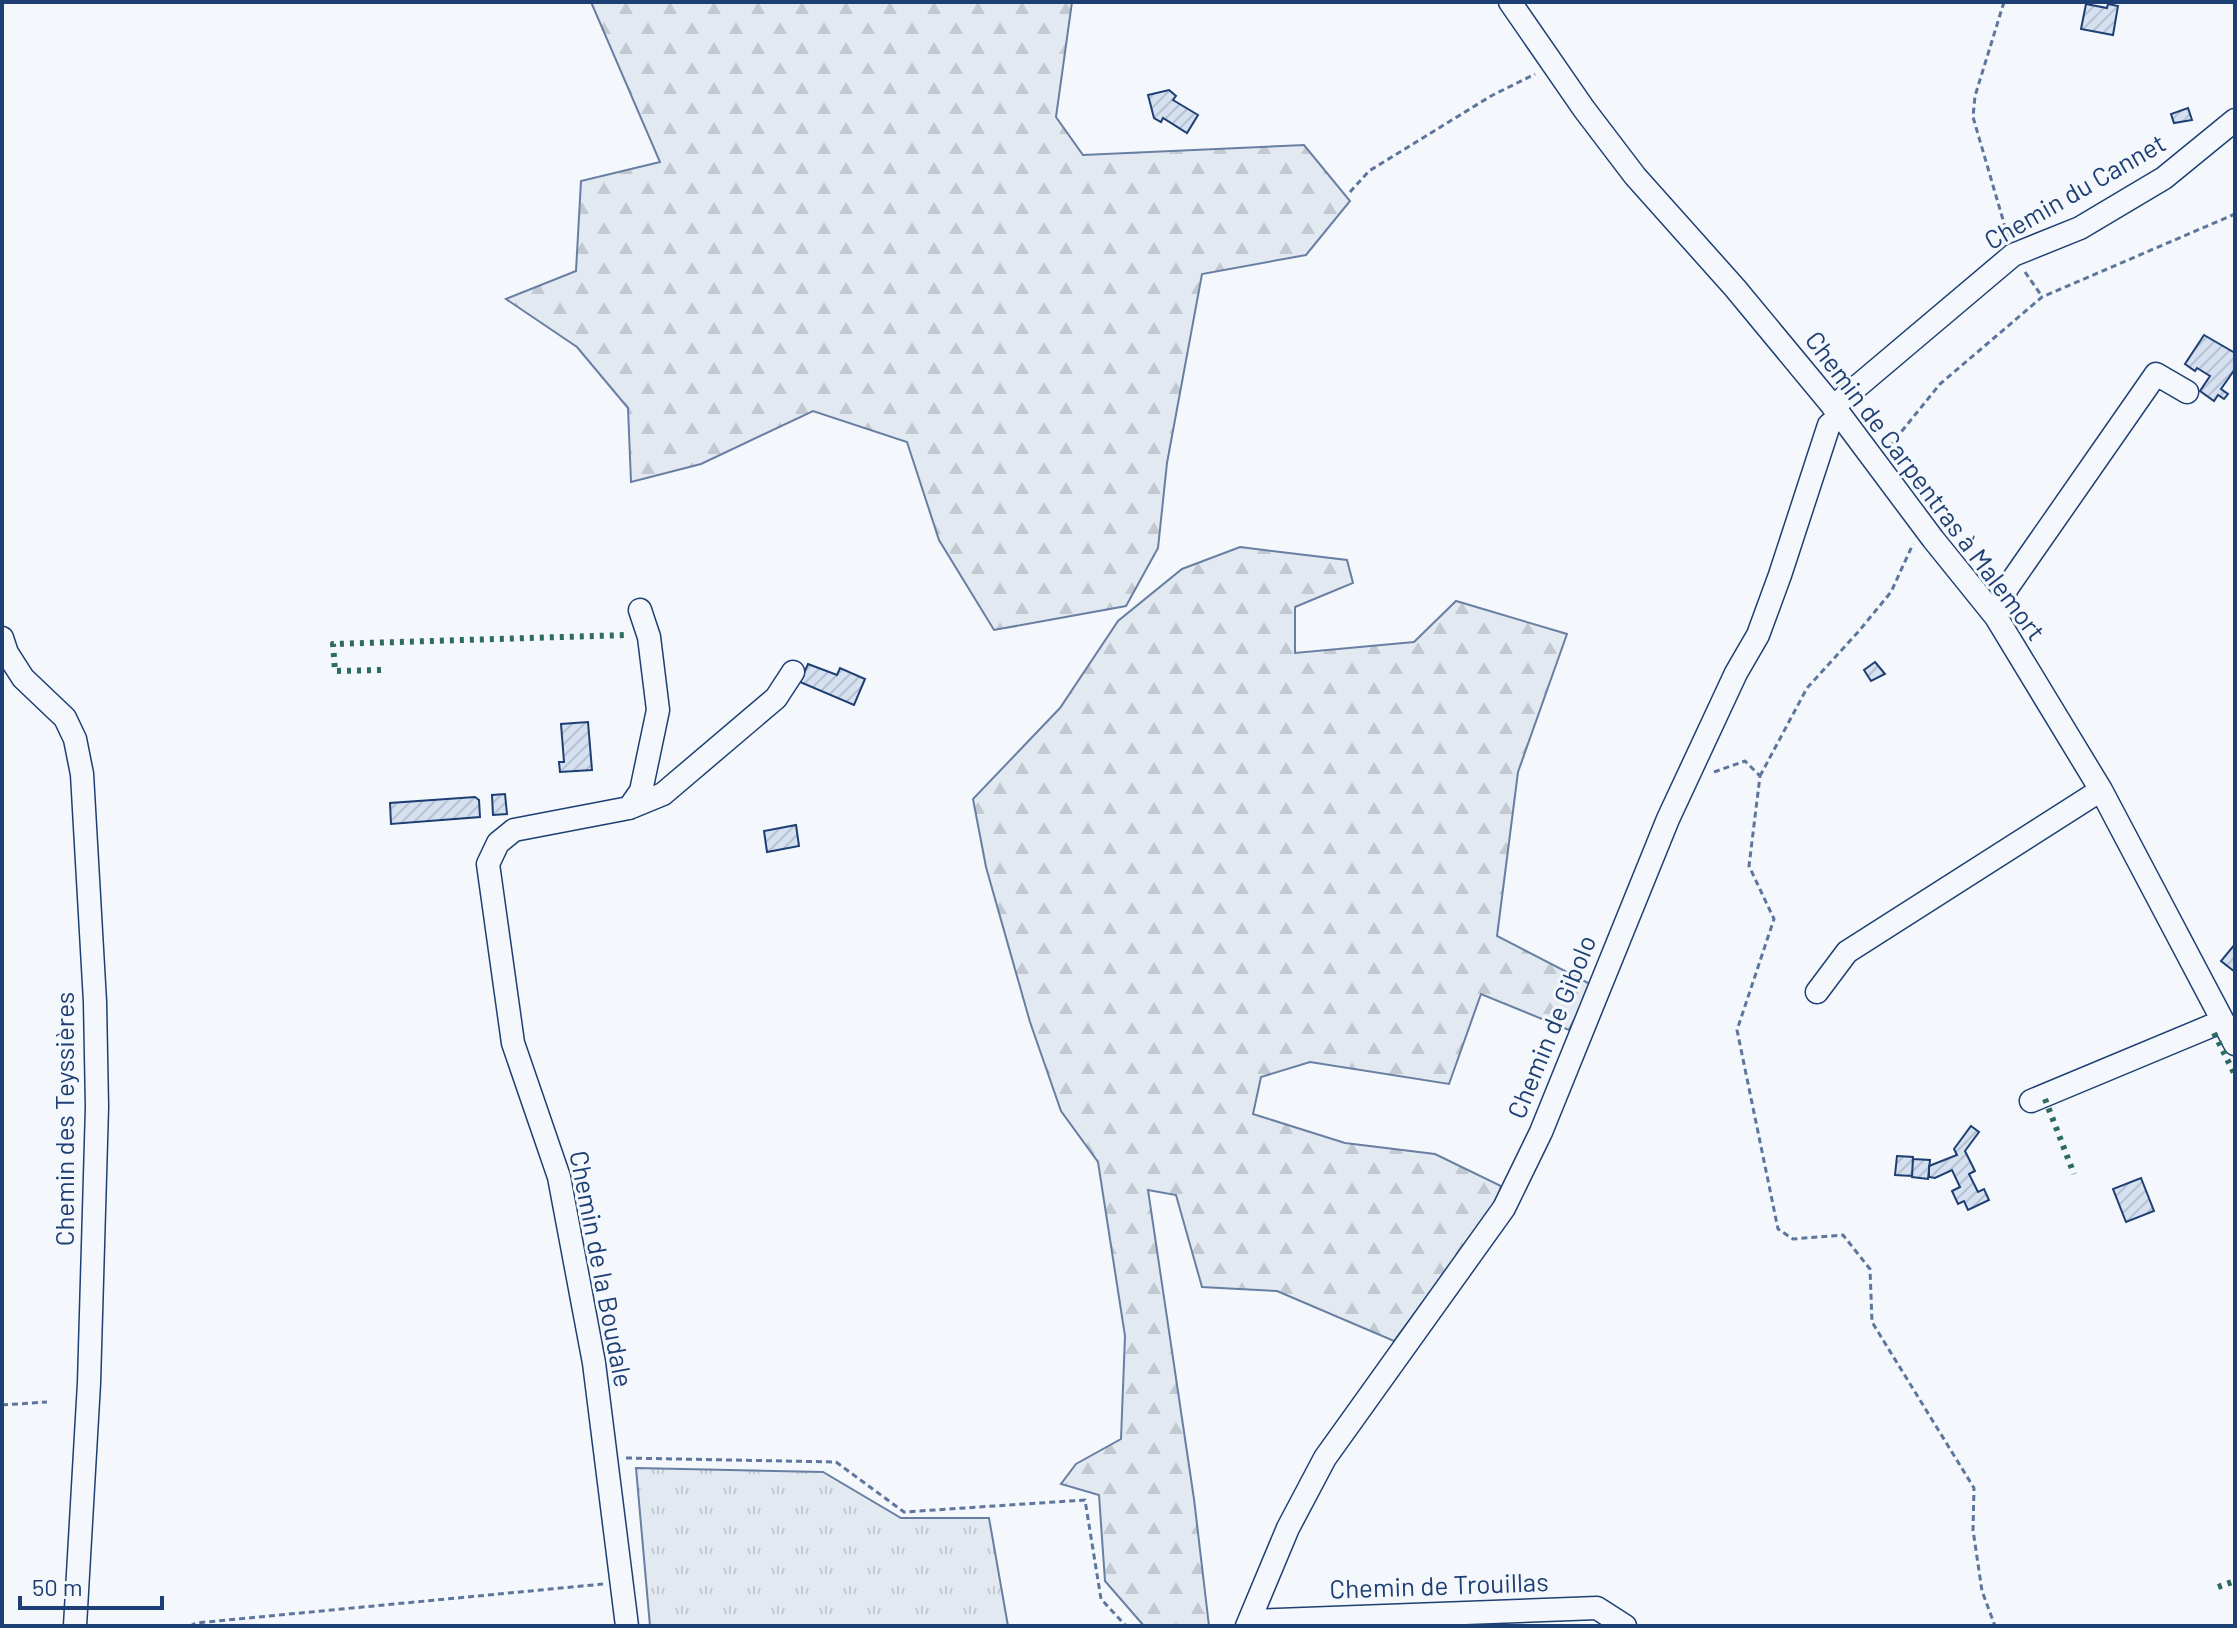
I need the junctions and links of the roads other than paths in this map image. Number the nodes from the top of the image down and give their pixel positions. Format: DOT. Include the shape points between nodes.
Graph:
graph roads {
  1 [pos="1510,2"];
  2 [pos="2235,120"];
  3 [pos="2187,392"];
  4 [pos="1837,411"];
  5 [pos="640,610"];
  6 [pos="1996,617"];
  7 [pos="2,638"];
  8 [pos="793,672"];
  9 [pos="2101,790"];
  10 [pos="629,808"];
  11 [pos="1817,992"];
  12 [pos="2223,1021"];
  13 [pos="2235,1044"];
  14 [pos="2031,1101"];
  15 [pos="1248,1623"];
  16 [pos="75,1626"];
  17 [pos="627,1626"];
  18 [pos="1625,1626"];
  1 -- 4 [label="street, Chemin de Carpentras à Malemort" via="1635,176"];
  2 -- 4 [label="street, Chemin du Cannet" via="2164,178 2080,228 2013,255"];
  3 -- 6 [label="street" via="2156,374 2007,588"];
  4 -- 6 [label="street, Chemin de Carpentras à Malemort"];
  4 -- 15 [label="street, Chemin de Gibolo" via="1758,635 1685,781 1541,1132 1504,1208 1325,1458"];
  5 -- 10 [label="street" via="649,637 658,710 641,791"];
  6 -- 9 [label="street, Chemin de Carpentras à Malemort"];
  7 -- 16 [label="street, Chemin des Teyssières" via="23,678 65,718 82,774 97,1107"];
  8 -- 10 [label="street, Chemin de la Boudale" via="776,698 663,794"];
  9 -- 11 [label="street" via="1847,952"];
  9 -- 12 [label="street, Chemin de Carpentras à Malemort"];
  10 -- 17 [label="street, Chemin de la Boudale" via="514,830 498,843 488,864 513,1043 559,1177 594,1363"];
  12 -- 13 [label="street, Chemin de Carpentras à Malemort"];
  12 -- 14 [label="street"];
  15 -- 18 [label="street, Chemin de Trouillas" via="1597,1608"];
}
